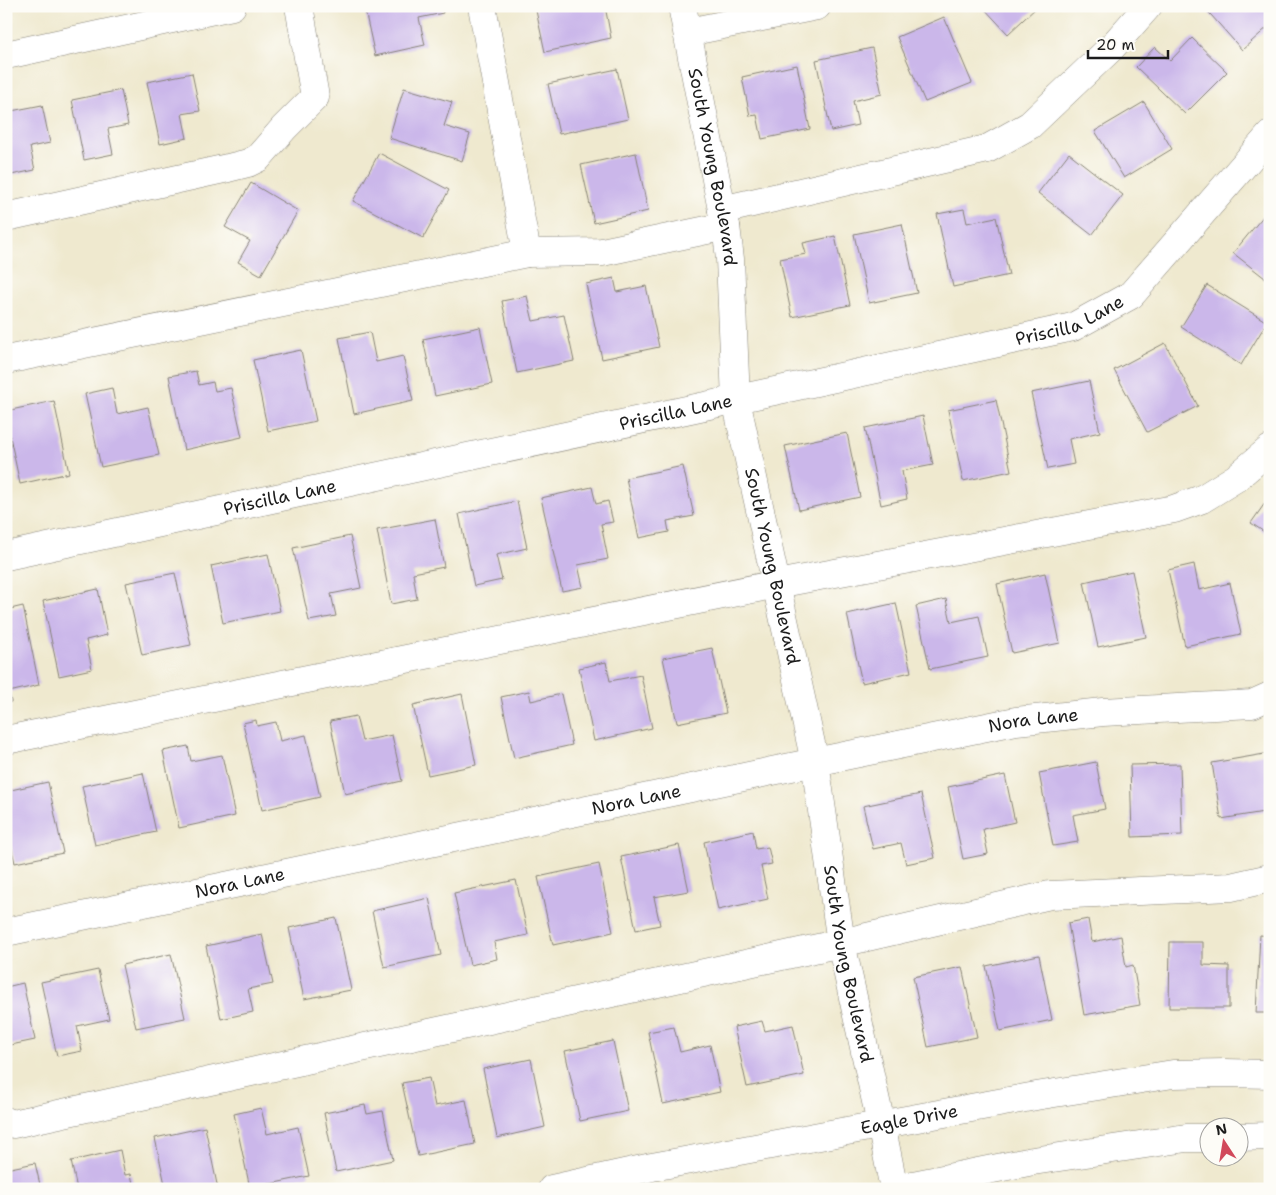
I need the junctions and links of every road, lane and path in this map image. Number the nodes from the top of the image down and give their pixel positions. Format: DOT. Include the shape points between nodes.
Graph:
graph roads {
  1 [pos="232,6"];
  2 [pos="299,6"];
  3 [pos="482,6"];
  4 [pos="682,6"];
  5 [pos="816,6"];
  6 [pos="1148,6"];
  7 [pos="688,32"];
  8 [pos="6,55"];
  9 [pos="1267,142"];
  10 [pos="6,217"];
  11 [pos="724,218"];
  12 [pos="527,253"];
  13 [pos="6,360"];
  14 [pos="736,400"];
  15 [pos="1270,449"];
  16 [pos="6,556"];
  17 [pos="776,584"];
  18 [pos="1270,696"];
  19 [pos="6,740"];
  20 [pos="815,762"];
  21 [pos="1270,878"];
  22 [pos="6,932"];
  23 [pos="841,944"];
  24 [pos="1270,1074"];
  25 [pos="6,1121"];
  26 [pos="881,1124"];
  27 [pos="1270,1136"];
  28 [pos="1248,1137"];
  29 [pos="1198,1138"];
  30 [pos="552,1189"];
  31 [pos="893,1189"];
  1 -- 8 [label="street"];
  2 -- 10 [label="street" via="315,97 258,158 248,163"];
  3 -- 12 [label="street"];
  4 -- 7 [label="street, South Young Boulevard"];
  5 -- 7 [label="street"];
  6 -- 11 [label="street" via="1112,47 1030,125 987,149"];
  7 -- 11 [label="street, South Young Boulevard"];
  9 -- 14 [label="street, Priscilla Lane" via="1132,295 1073,327"];
  11 -- 12 [label="street" via="602,252"];
  11 -- 14 [label="street, South Young Boulevard" via="730,259"];
  12 -- 13 [label="street"];
  14 -- 16 [label="street, Priscilla Lane"];
  14 -- 17 [label="street, South Young Boulevard"];
  15 -- 17 [label="street" via="1236,478 1202,499 1174,509"];
  17 -- 19 [label="street"];
  17 -- 20 [label="street, South Young Boulevard"];
  18 -- 20 [label="street, Nora Lane" via="1252,704 1103,712 1016,721"];
  20 -- 22 [label="street, Nora Lane"];
  20 -- 23 [label="street, South Young Boulevard"];
  21 -- 23 [label="street" via="1231,887 1050,895"];
  23 -- 25 [label="street" via="13,1124"];
  23 -- 26 [label="street, South Young Boulevard"];
  24 -- 26 [label="street, Eagle Drive" via="1173,1074"];
  26 -- 30 [label="street, Eagle Drive"];
  26 -- 31 [label="street, South Young Boulevard"];
  27 -- 28 [label="street"];
  29 -- 31 [label="street" via="1033,1161"];
}
